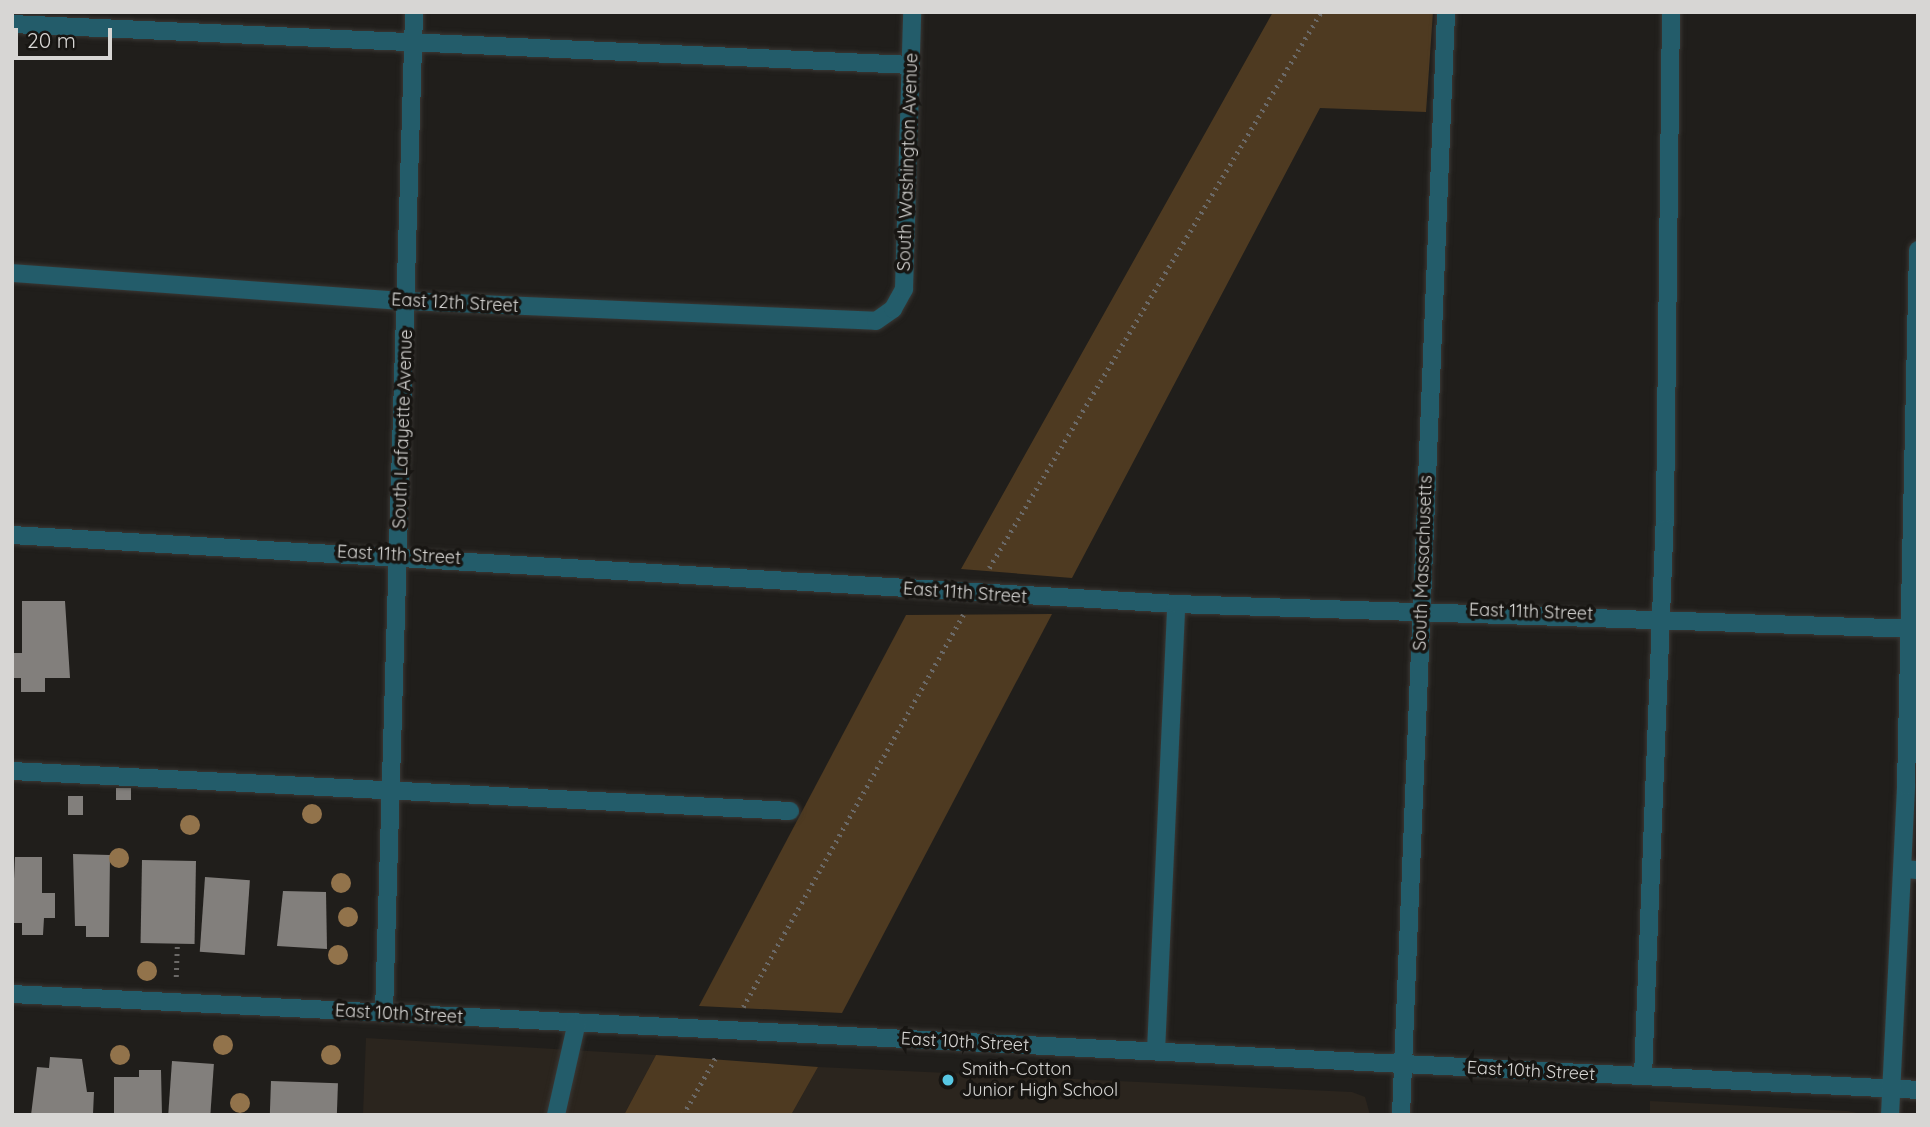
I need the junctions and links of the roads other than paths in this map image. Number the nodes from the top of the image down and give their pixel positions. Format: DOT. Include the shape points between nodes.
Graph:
graph roads {
  1 [pos="414,12"];
  2 [pos="912,12"];
  3 [pos="1446,12"];
  4 [pos="1671,12"];
  5 [pos="12,24"];
  6 [pos="414,42"];
  7 [pos="911,65"];
  8 [pos="1918,250"];
  9 [pos="12,272"];
  10 [pos="407,301"];
  11 [pos="893,309"];
  12 [pos="1916,373"];
  13 [pos="12,536"];
  14 [pos="399,555"];
  15 [pos="1176,604"];
  16 [pos="1422,609"];
  17 [pos="1661,616"];
  18 [pos="1914,629"];
  19 [pos="12,771"];
  20 [pos="392,789"];
  21 [pos="790,811"];
  22 [pos="1911,870"];
  23 [pos="12,994"];
  24 [pos="384,1013"];
  25 [pos="577,1022"];
  26 [pos="1156,1051"];
  27 [pos="1404,1065"];
  28 [pos="1643,1076"];
  29 [pos="1891,1089"];
  30 [pos="1918,1090"];
  31 [pos="556,1115"];
  32 [pos="1401,1115"];
  33 [pos="1890,1115"];
  1 -- 6 [label="street, South Lafayette Avenue"];
  2 -- 7 [label="street, South Washington Avenue"];
  3 -- 16 [label="street, South Massachusetts"];
  4 -- 17 [label="street"];
  5 -- 6 [label="street"];
  6 -- 7 [label="street"];
  6 -- 10 [label="street, South Lafayette Avenue"];
  7 -- 11 [label="street, South Washington Avenue" via="904,289"];
  8 -- 12 [label="street"];
  9 -- 10 [label="street, East 12th Street"];
  10 -- 11 [label="street, East 12th Street" via="849,324 876,321"];
  10 -- 14 [label="street, South Lafayette Avenue"];
  12 -- 18 [label="street"];
  13 -- 14 [label="street, East 11th Street"];
  14 -- 15 [label="street, East 11th Street"];
  14 -- 20 [label="street, South Lafayette Avenue"];
  15 -- 16 [label="street, East 11th Street"];
  15 -- 26 [label="street"];
  16 -- 17 [label="street, East 11th Street"];
  16 -- 27 [label="street, South Massachusetts"];
  17 -- 18 [label="street, East 11th Street"];
  17 -- 28 [label="street"];
  18 -- 22 [label="street"];
  19 -- 20 [label="street"];
  20 -- 21 [label="street"];
  20 -- 24 [label="street, South Lafayette Avenue"];
  22 -- 29 [label="street"];
  23 -- 24 [label="street, East 10th Street"];
  24 -- 25 [label="street, East 10th Street"];
  25 -- 26 [label="street, East 10th Street"];
  25 -- 31 [label="street"];
  26 -- 27 [label="street, East 10th Street"];
  27 -- 28 [label="street, East 10th Street"];
  27 -- 32 [label="street, South Massachusetts"];
  28 -- 29 [label="street, East 10th Street"];
  29 -- 30 [label="street, East 10th Street"];
  29 -- 33 [label="street"];
}
